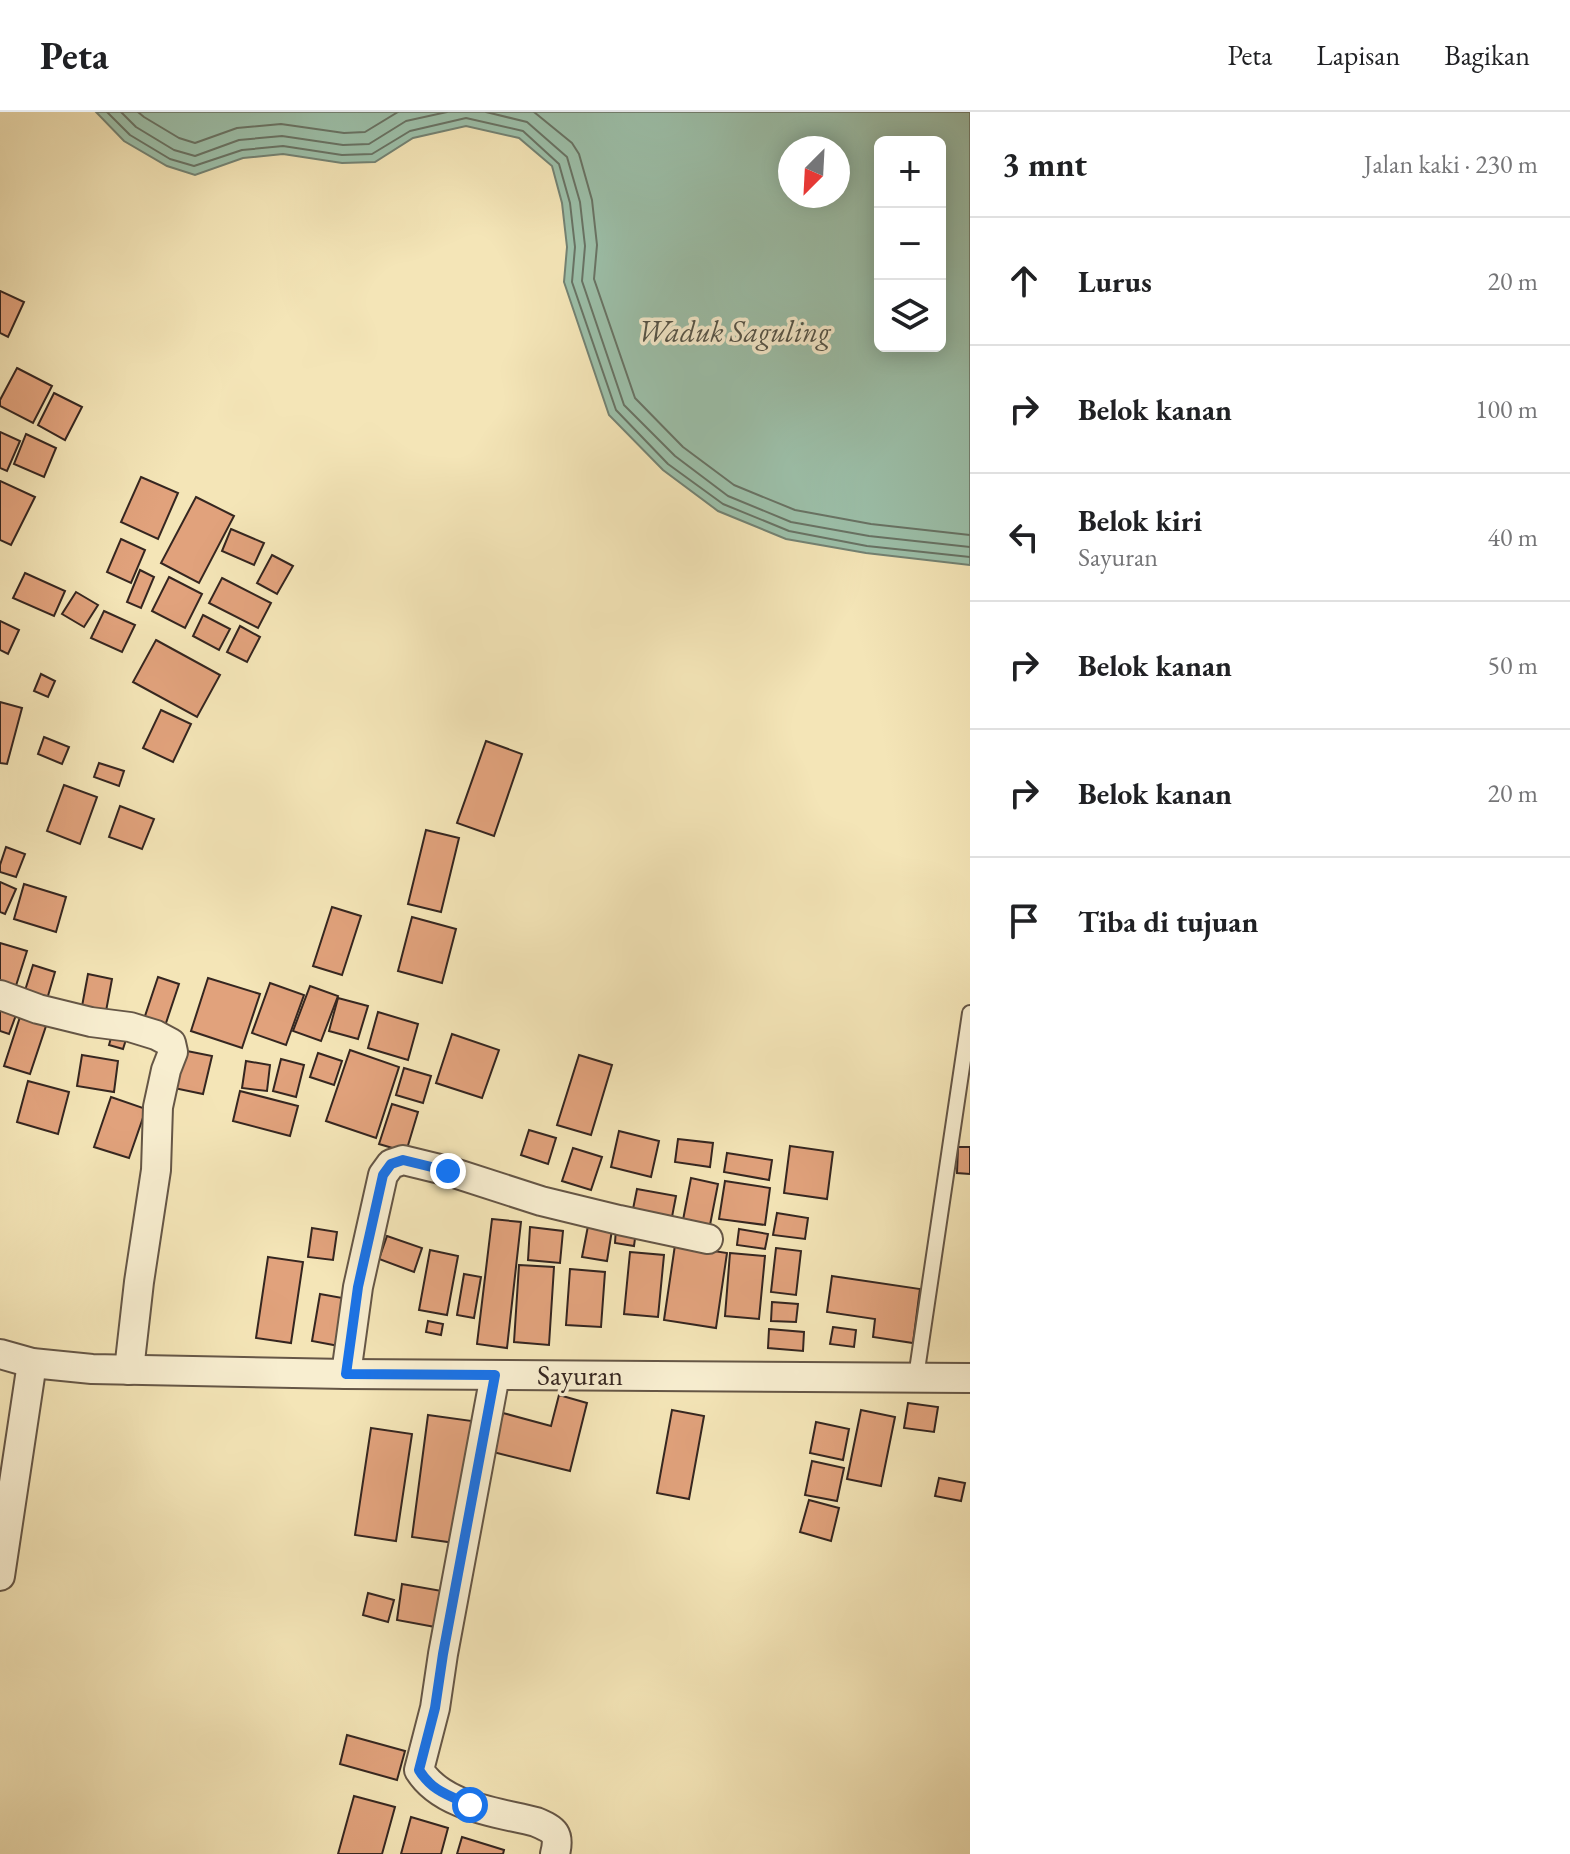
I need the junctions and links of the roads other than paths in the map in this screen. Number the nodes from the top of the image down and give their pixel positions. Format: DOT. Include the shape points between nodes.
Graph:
graph roads {
  1 [pos="0,995"];
  2 [pos="970,1013"];
  3 [pos="708,1239"];
  4 [pos="0,1354"];
  5 [pos="32,1363"];
  6 [pos="129,1370"];
  7 [pos="346,1374"];
  8 [pos="495,1375"];
  9 [pos="916,1377"];
  10 [pos="970,1378"];
  11 [pos="0,1576"];
  12 [pos="555,1854"];
  1 -- 6 [label="street" via="77,1019 130,1027 171,1043 158,1107 156,1170"];
  2 -- 9 [label="lane"];
  3 -- 7 [label="street" via="541,1201 403,1160 391,1164 383,1175 358,1287"];
  4 -- 5 [label="street, Sayuran"];
  5 -- 6 [label="street, Sayuran"];
  5 -- 11 [label="street"];
  6 -- 7 [label="street, Sayuran"];
  7 -- 8 [label="street, Sayuran"];
  8 -- 9 [label="street, Sayuran"];
  8 -- 12 [label="street" via="419,1770 436,1790 470,1805 546,1826 558,1841"];
  9 -- 10 [label="street, Sayuran"];
}
